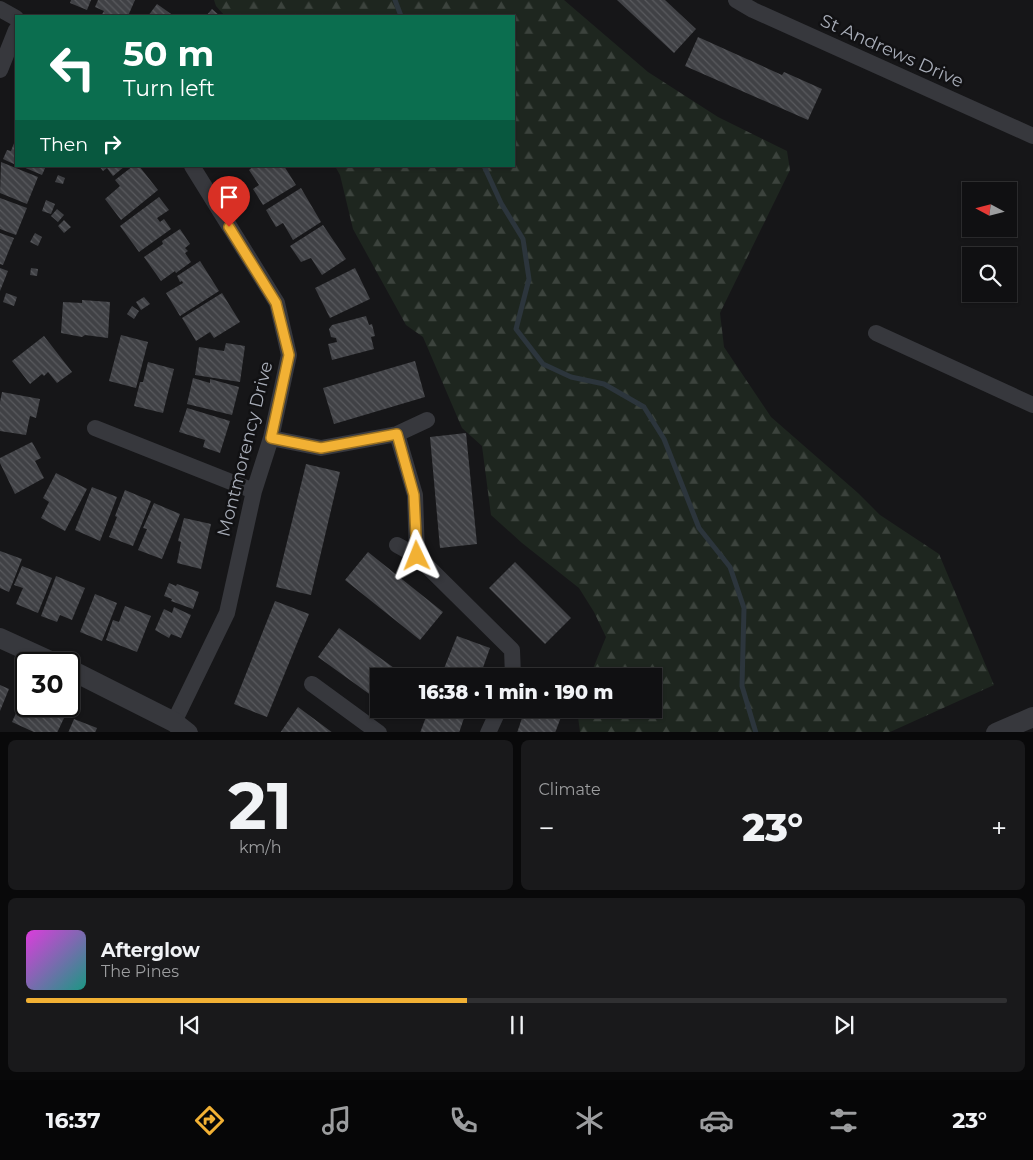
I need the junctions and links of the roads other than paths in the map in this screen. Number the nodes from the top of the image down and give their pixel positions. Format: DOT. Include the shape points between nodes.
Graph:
graph roads {
  1 [pos="736,0"];
  2 [pos="0,9"];
  3 [pos="15,17"];
  4 [pos="15,32"];
  5 [pos="0,70"];
  6 [pos="1033,136"];
  7 [pos="193,167"];
  8 [pos="876,332"];
  9 [pos="1033,405"];
  10 [pos="428,420"];
  11 [pos="95,428"];
  12 [pos="397,434"];
  13 [pos="271,438"];
  14 [pos="254,490"];
  15 [pos="397,545"];
  16 [pos="417,556"];
  17 [pos="0,638"];
  18 [pos="31,652"];
  19 [pos="513,668"];
  20 [pos="80,675"];
  21 [pos="312,684"];
  22 [pos="1033,717"];
  23 [pos="495,718"];
  24 [pos="181,727"];
  25 [pos="379,732"];
  26 [pos="488,732"];
  27 [pos="996,732"];
  1 -- 6 [label="street, St Andrews Drive"];
  2 -- 3 [label="street"];
  4 -- 5 [label="street"];
  7 -- 13 [label="street, Montmorency Drive" via="276,303 289,355"];
  8 -- 9 [label="street"];
  10 -- 12 [label="street"];
  11 -- 14 [label="street"];
  12 -- 13 [label="street" via="321,448"];
  12 -- 16 [label="street" via="414,495"];
  13 -- 14 [label="street, Montmorency Drive"];
  14 -- 24 [label="street, Montmorency Drive" via="227,613"];
  15 -- 16 [label="street"];
  16 -- 19 [label="street" via="512,650"];
  17 -- 18 [label="street"];
  20 -- 24 [label="street"];
  21 -- 25 [label="street"];
  22 -- 27 [label="street"];
  23 -- 26 [label="street"];
}
